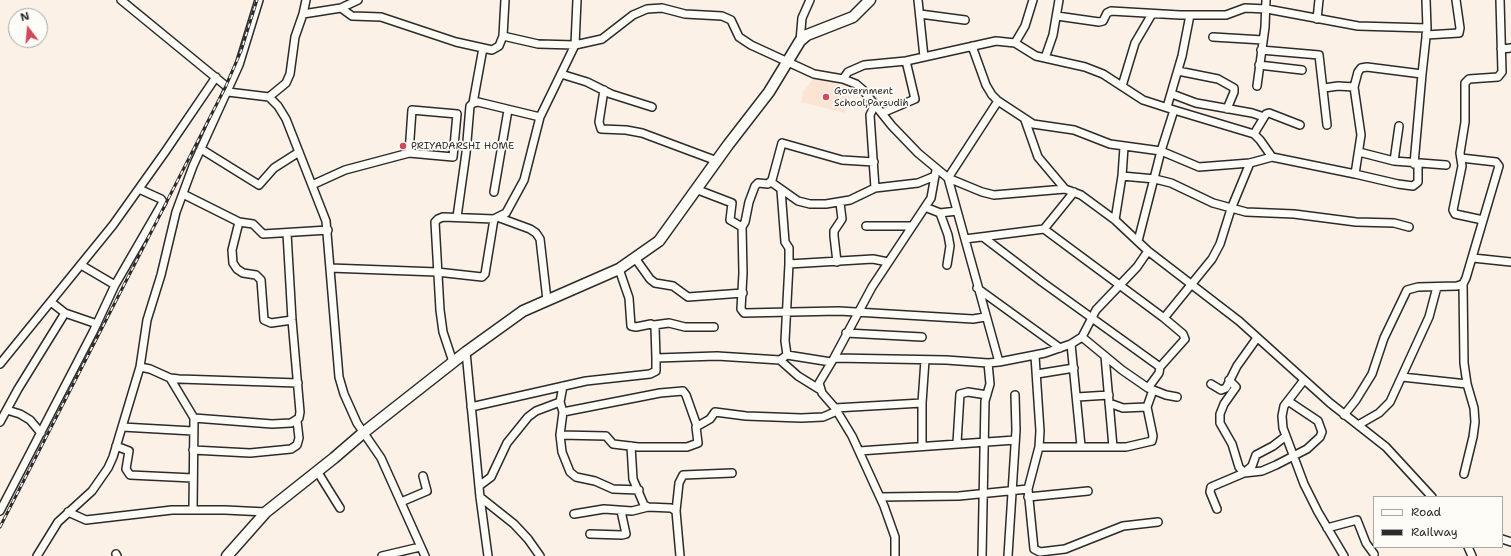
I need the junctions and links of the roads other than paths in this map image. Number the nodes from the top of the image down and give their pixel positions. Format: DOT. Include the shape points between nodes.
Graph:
graph roads {
  1 [pos="121,0"];
  2 [pos="259,0"];
  3 [pos="306,0"];
  4 [pos="358,0"];
  5 [pos="505,0"];
  6 [pos="577,0"];
  7 [pos="810,0"];
  8 [pos="870,0"];
  9 [pos="918,0"];
  10 [pos="1033,0"];
  11 [pos="1059,0"];
  12 [pos="1266,0"];
  13 [pos="1319,0"];
  14 [pos="1426,0"];
  15 [pos="1456,0"];
  16 [pos="1500,0"];
  17 [pos="341,8"];
  18 [pos="1267,10"];
  19 [pos="303,14"];
  20 [pos="920,14"];
  21 [pos="1152,14"];
  22 [pos="1190,15"];
  23 [pos="1057,16"];
  24 [pos="1318,19"];
  25 [pos="965,20"];
  26 [pos="1427,32"];
  27 [pos="503,36"];
  28 [pos="1213,38"];
  29 [pos="1263,40"];
  30 [pos="800,41"];
  31 [pos="1014,43"];
  32 [pos="575,45"];
  33 [pos="972,46"];
  34 [pos="483,48"];
  35 [pos="1501,48"];
  36 [pos="1511,48"];
  37 [pos="1261,50"];
  38 [pos="924,57"];
  39 [pos="1045,58"];
  40 [pos="906,60"];
  41 [pos="786,62"];
  42 [pos="1260,65"];
  43 [pos="1302,70"];
  44 [pos="1178,71"];
  45 [pos="561,74"];
  46 [pos="1422,74"];
  47 [pos="216,77"];
  48 [pos="843,79"];
  49 [pos="1122,86"];
  50 [pos="1257,86"];
  51 [pos="1354,87"];
  52 [pos="1324,88"];
  53 [pos="604,90"];
  54 [pos="228,92"];
  55 [pos="1172,94"];
  56 [pos="269,97"];
  57 [pos="998,101"];
  58 [pos="473,103"];
  59 [pos="875,104"];
  60 [pos="652,108"];
  61 [pos="1171,108"];
  62 [pos="1226,109"];
  63 [pos="508,110"];
  64 [pos="882,113"];
  65 [pos="540,117"];
  66 [pos="1264,117"];
  67 [pos="1025,120"];
  68 [pos="1300,125"];
  69 [pos="1328,125"];
  70 [pos="1399,126"];
  71 [pos="1254,134"];
  72 [pos="1124,147"];
  73 [pos="201,149"];
  74 [pos="1161,151"];
  75 [pos="299,152"];
  76 [pos="1359,152"];
  77 [pos="409,153"];
  78 [pos="1272,157"];
  79 [pos="1461,158"];
  80 [pos="717,161"];
  81 [pos="1394,161"];
  82 [pos="874,162"];
  83 [pos="1250,163"];
  84 [pos="1416,164"];
  85 [pos="1446,165"];
  86 [pos="936,173"];
  87 [pos="1354,174"];
  88 [pos="1122,176"];
  89 [pos="948,178"];
  90 [pos="1155,179"];
  91 [pos="770,182"];
  92 [pos="312,185"];
  93 [pos="875,188"];
  94 [pos="139,189"];
  95 [pos="1065,189"];
  96 [pos="698,190"];
  97 [pos="781,190"];
  98 [pos="494,192"];
  99 [pos="1074,192"];
  100 [pos="183,194"];
  101 [pos="840,202"];
  102 [pos="925,207"];
  103 [pos="1231,209"];
  104 [pos="957,211"];
  105 [pos="940,213"];
  106 [pos="457,217"];
  107 [pos="497,218"];
  108 [pos="1115,220"];
  109 [pos="1483,220"];
  110 [pos="239,222"];
  111 [pos="866,226"];
  112 [pos="912,226"];
  113 [pos="742,227"];
  114 [pos="1409,227"];
  115 [pos="1044,229"];
  116 [pos="328,230"];
  117 [pos="287,233"];
  118 [pos="983,237"];
  119 [pos="965,239"];
  120 [pos="1138,241"];
  121 [pos="1148,251"];
  122 [pos="635,258"];
  123 [pos="1473,258"];
  124 [pos="837,262"];
  125 [pos="888,262"];
  126 [pos="1511,262"];
  127 [pos="790,264"];
  128 [pos="947,264"];
  129 [pos="81,266"];
  130 [pos="330,268"];
  131 [pos="619,269"];
  132 [pos="437,272"];
  133 [pos="1463,284"];
  134 [pos="115,285"];
  135 [pos="1120,285"];
  136 [pos="1192,285"];
  137 [pos="977,287"];
  138 [pos="1437,287"];
  139 [pos="743,293"];
  140 [pos="547,300"];
  141 [pos="51,302"];
  142 [pos="787,312"];
  143 [pos="857,312"];
  144 [pos="65,313"];
  145 [pos="985,317"];
  146 [pos="1091,318"];
  147 [pos="1164,318"];
  148 [pos="292,320"];
  149 [pos="97,324"];
  150 [pos="654,325"];
  151 [pos="714,327"];
  152 [pos="846,333"];
  153 [pos="922,337"];
  154 [pos="1082,337"];
  155 [pos="1257,338"];
  156 [pos="1070,344"];
  157 [pos="1060,348"];
  158 [pos="466,352"];
  159 [pos="787,355"];
  160 [pos="1035,356"];
  161 [pos="1105,356"];
  162 [pos="656,358"];
  163 [pos="780,360"];
  164 [pos="832,360"];
  165 [pos="925,360"];
  166 [pos="453,362"];
  167 [pos="999,362"];
  168 [pos="988,363"];
  169 [pos="0,364"];
  170 [pos="140,367"];
  171 [pos="1160,367"];
  172 [pos="1074,368"];
  173 [pos="1037,374"];
  174 [pos="1402,377"];
  175 [pos="170,378"];
  176 [pos="1230,380"];
  177 [pos="1304,380"];
  178 [pos="298,383"];
  179 [pos="1211,384"];
  180 [pos="1467,384"];
  181 [pos="562,386"];
  182 [pos="820,388"];
  183 [pos="1151,389"];
  184 [pos="987,395"];
  185 [pos="1109,395"];
  186 [pos="1015,396"];
  187 [pos="1077,397"];
  188 [pos="1177,397"];
  189 [pos="1288,401"];
  190 [pos="560,402"];
  191 [pos="922,403"];
  192 [pos="1109,403"];
  193 [pos="471,407"];
  194 [pos="1147,407"];
  195 [pos="7,410"];
  196 [pos="836,410"];
  197 [pos="563,412"];
  198 [pos="1344,415"];
  199 [pos="194,418"];
  200 [pos="296,421"];
  201 [pos="0,422"];
  202 [pos="1358,425"];
  203 [pos="697,426"];
  204 [pos="122,427"];
  205 [pos="194,431"];
  206 [pos="40,433"];
  207 [pos="363,433"];
  208 [pos="560,435"];
  209 [pos="1286,436"];
  210 [pos="1015,440"];
  211 [pos="984,441"];
  212 [pos="957,443"];
  213 [pos="116,446"];
  214 [pos="631,446"];
  215 [pos="922,446"];
  216 [pos="1081,446"];
  217 [pos="1038,447"];
  218 [pos="1113,447"];
  219 [pos="193,450"];
  220 [pos="859,451"];
  221 [pos="1294,457"];
  222 [pos="317,471"];
  223 [pos="732,473"];
  224 [pos="1244,473"];
  225 [pos="1464,474"];
  226 [pos="423,476"];
  227 [pos="193,478"];
  228 [pos="479,486"];
  229 [pos="1028,489"];
  230 [pos="639,490"];
  231 [pos="1011,491"];
  232 [pos="1088,491"];
  233 [pos="981,494"];
  234 [pos="1431,496"];
  235 [pos="480,497"];
  236 [pos="880,497"];
  237 [pos="1028,497"];
  238 [pos="401,502"];
  239 [pos="648,507"];
  240 [pos="340,508"];
  241 [pos="1217,509"];
  242 [pos="193,510"];
  243 [pos="0,511"];
  244 [pos="621,511"];
  245 [pos="676,511"];
  246 [pos="68,512"];
  247 [pos="266,512"];
  248 [pos="574,514"];
  249 [pos="1158,522"];
  250 [pos="1327,528"];
  251 [pos="590,534"];
  252 [pos="420,548"];
  253 [pos="1374,554"];
  254 [pos="37,556"];
  255 [pos="227,556"];
  256 [pos="382,556"];
  257 [pos="425,556"];
  258 [pos="488,556"];
  259 [pos="540,556"];
  260 [pos="680,556"];
  261 [pos="895,556"];
  262 [pos="982,556"];
  263 [pos="1008,556"];
  264 [pos="1344,556"];
  1 -- 47 [label="street"];
  2 -- 54 [label="street" via="250,36"];
  3 -- 19 [label="street"];
  4 -- 17 [label="street"];
  5 -- 27 [label="street"];
  6 -- 32 [label="street"];
  7 -- 30 [label="street" via="802,18"];
  8 -- 30 [label="main road" via="853,17"];
  9 -- 20 [label="street"];
  10 -- 31 [label="street" via="1025,26"];
  11 -- 23 [label="street"];
  12 -- 18 [label="street"];
  13 -- 24 [label="street"];
  14 -- 26 [label="street"];
  15 -- 26 [label="street" via="1459,33"];
  16 -- 35 [label="street"];
  17 -- 19 [label="street"];
  17 -- 34 [label="street" via="352,16 381,17"];
  18 -- 22 [label="street" via="1245,8 1230,14"];
  18 -- 24 [label="street"];
  18 -- 29 [label="street"];
  19 -- 56 [label="street" via="290,74 286,83"];
  20 -- 25 [label="street"];
  20 -- 38 [label="street"];
  21 -- 22 [label="street"];
  21 -- 23 [label="street" via="1110,11 1103,21 1099,22"];
  21 -- 49 [label="street" via="1135,43"];
  22 -- 44 [label="street"];
  23 -- 39 [label="street"];
  24 -- 26 [label="street" via="1358,26"];
  26 -- 46 [label="street"];
  27 -- 32 [label="street" via="538,44"];
  27 -- 34 [label="street" via="496,50"];
  28 -- 29 [label="street"];
  29 -- 37 [label="street"];
  30 -- 41 [label="main road"];
  31 -- 33 [label="street" via="996,41"];
  31 -- 39 [label="street" via="1036,56"];
  32 -- 41 [label="street" via="602,39 640,12 662,8 685,14 728,18 742,40"];
  32 -- 45 [label="street"];
  33 -- 38 [label="street"];
  33 -- 57 [label="street" via="986,85"];
  34 -- 58 [label="street"];
  35 -- 36 [label="street"];
  35 -- 79 [label="street" via="1501,75 1495,78 1469,79 1465,83 1466,122"];
  37 -- 42 [label="street"];
  37 -- 52 [label="street" via="1319,56"];
  38 -- 40 [label="street"];
  39 -- 49 [label="street" via="1085,67"];
  40 -- 48 [label="street" via="854,68"];
  40 -- 64 [label="street" via="915,99"];
  41 -- 48 [label="street" via="814,74"];
  41 -- 80 [label="main road" via="769,92"];
  42 -- 43 [label="street"];
  42 -- 50 [label="street"];
  44 -- 55 [label="street"];
  44 -- 62 [label="street" via="1218,79 1234,88"];
  45 -- 53 [label="street"];
  45 -- 65 [label="street"];
  46 -- 51 [label="street" via="1367,66 1358,72"];
  46 -- 84 [label="street"];
  47 -- 54 [label="street" via="226,86"];
  47 -- 94 [label="street"];
  48 -- 59 [label="street" via="864,90"];
  49 -- 61 [label="street" via="1143,100"];
  51 -- 52 [label="street"];
  51 -- 76 [label="street" via="1361,136"];
  52 -- 69 [label="street"];
  53 -- 60 [label="street"];
  53 -- 80 [label="street" via="601,128 642,133"];
  54 -- 56 [label="street"];
  54 -- 73 [label="street"];
  55 -- 61 [label="street"];
  55 -- 62 [label="street" via="1196,103"];
  56 -- 75 [label="street" via="286,119"];
  57 -- 67 [label="street"];
  57 -- 89 [label="street"];
  58 -- 63 [label="street"];
  58 -- 106 [label="street" via="470,106"];
  59 -- 64 [label="street"];
  59 -- 82 [label="street" via="870,116"];
  61 -- 71 [label="street"];
  61 -- 74 [label="street"];
  62 -- 66 [label="street"];
  63 -- 65 [label="street"];
  63 -- 98 [label="street"];
  64 -- 86 [label="street"];
  65 -- 107 [label="street" via="524,180 506,213"];
  66 -- 68 [label="street" via="1271,113"];
  66 -- 71 [label="street"];
  67 -- 72 [label="street" via="1045,127 1084,133"];
  67 -- 95 [label="street" via="1038,157"];
  70 -- 81 [label="street"];
  71 -- 78 [label="street"];
  72 -- 74 [label="street"];
  72 -- 88 [label="street"];
  73 -- 75 [label="street" via="258,185 274,168"];
  73 -- 100 [label="street"];
  74 -- 83 [label="street" via="1199,167"];
  74 -- 90 [label="street"];
  75 -- 92 [label="street"];
  76 -- 81 [label="street"];
  76 -- 87 [label="street"];
  77 -- 77 [label="street" via="412,110 457,114 453,157"];
  77 -- 92 [label="street" via="345,170"];
  78 -- 83 [label="street"];
  78 -- 87 [label="street"];
  79 -- 109 [label="street" via="1462,166 1454,213"];
  79 -- 109 [label="street" via="1499,164"];
  80 -- 96 [label="main road"];
  81 -- 84 [label="street"];
  82 -- 91 [label="street" via="842,160 784,142 780,144"];
  82 -- 93 [label="street"];
  83 -- 103 [label="street"];
  84 -- 85 [label="street"];
  84 -- 87 [label="street" via="1418,182 1413,186"];
  86 -- 89 [label="street"];
  86 -- 93 [label="street" via="918,183"];
  86 -- 102 [label="street" via="931,198"];
  88 -- 90 [label="street"];
  88 -- 108 [label="street"];
  89 -- 95 [label="street" via="994,195"];
  89 -- 104 [label="street"];
  90 -- 103 [label="street" via="1171,183"];
  90 -- 120 [label="street"];
  91 -- 97 [label="street"];
  91 -- 113 [label="street" via="758,183 755,186"];
  92 -- 116 [label="street"];
  93 -- 101 [label="street"];
  94 -- 129 [label="street"];
  94 -- 134 [label="street" via="163,202"];
  95 -- 99 [label="street"];
  96 -- 113 [label="street" via="732,203 730,220"];
  96 -- 122 [label="main road" via="659,241"];
  97 -- 101 [label="street" via="798,201 810,204"];
  97 -- 127 [label="street" via="785,242 789,248"];
  99 -- 108 [label="street"];
  99 -- 115 [label="street"];
  100 -- 110 [label="street"];
  100 -- 170 [label="street" via="147,320"];
  101 -- 124 [label="street" via="842,219 834,231"];
  102 -- 105 [label="street"];
  102 -- 112 [label="street"];
  103 -- 114 [label="street" via="1356,222 1394,223"];
  103 -- 136 [label="street" via="1220,244"];
  104 -- 105 [label="street"];
  104 -- 119 [label="street"];
  105 -- 128 [label="street" via="950,246"];
  106 -- 107 [label="street"];
  106 -- 132 [label="street" via="438,218 435,222"];
  107 -- 132 [label="street" via="484,277"];
  107 -- 140 [label="street" via="530,229 540,239"];
  108 -- 120 [label="street"];
  109 -- 123 [label="street"];
  110 -- 117 [label="street" via="253,224 263,234"];
  110 -- 148 [label="street" via="232,250 236,269 261,280 264,320 270,323"];
  111 -- 112 [label="street"];
  112 -- 125 [label="street"];
  113 -- 139 [label="street"];
  115 -- 118 [label="street"];
  115 -- 135 [label="street"];
  116 -- 117 [label="street"];
  116 -- 130 [label="street"];
  117 -- 148 [label="street"];
  118 -- 119 [label="street"];
  118 -- 146 [label="street"];
  119 -- 137 [label="street"];
  120 -- 121 [label="street"];
  121 -- 135 [label="street"];
  121 -- 136 [label="street"];
  122 -- 131 [label="main road"];
  122 -- 139 [label="street" via="650,280 673,286 688,297"];
  123 -- 126 [label="street"];
  123 -- 133 [label="street"];
  124 -- 125 [label="street" via="873,259"];
  124 -- 127 [label="street"];
  125 -- 143 [label="street"];
  127 -- 142 [label="street"];
  129 -- 134 [label="street"];
  129 -- 141 [label="street"];
  130 -- 132 [label="street"];
  130 -- 207 [label="street" via="339,377 344,394"];
  131 -- 140 [label="main road"];
  131 -- 150 [label="street" via="628,293 631,326"];
  132 -- 166 [label="street" via="443,332"];
  133 -- 138 [label="street"];
  133 -- 180 [label="street" via="1464,363"];
  134 -- 149 [label="street"];
  135 -- 146 [label="street"];
  135 -- 147 [label="street"];
  136 -- 147 [label="street"];
  136 -- 155 [label="street"];
  137 -- 145 [label="street"];
  137 -- 157 [label="street"];
  138 -- 174 [label="street" via="1429,318"];
  138 -- 198 [label="street" via="1412,288 1404,294 1384,338 1372,374"];
  139 -- 142 [label="street" via="744,313"];
  140 -- 158 [label="main road" via="523,311"];
  141 -- 144 [label="street"];
  141 -- 169 [label="street"];
  142 -- 143 [label="street"];
  142 -- 159 [label="street"];
  143 -- 145 [label="street"];
  143 -- 152 [label="street"];
  144 -- 149 [label="street"];
  144 -- 195 [label="street"];
  145 -- 167 [label="street"];
  146 -- 154 [label="street"];
  146 -- 171 [label="street"];
  147 -- 171 [label="street" via="1183,334 1185,339"];
  148 -- 178 [label="street"];
  149 -- 206 [label="street"];
  150 -- 151 [label="street" via="669,323 685,327"];
  150 -- 162 [label="street"];
  152 -- 153 [label="street"];
  152 -- 164 [label="street"];
  154 -- 156 [label="street"];
  154 -- 161 [label="street"];
  155 -- 176 [label="street" via="1236,366"];
  155 -- 177 [label="street"];
  156 -- 157 [label="street"];
  156 -- 172 [label="street"];
  157 -- 160 [label="street"];
  158 -- 166 [label="main road"];
  158 -- 193 [label="street"];
  159 -- 163 [label="street"];
  159 -- 164 [label="street"];
  160 -- 167 [label="street"];
  160 -- 173 [label="street"];
  161 -- 183 [label="street"];
  161 -- 185 [label="street"];
  162 -- 163 [label="street" via="716,356"];
  162 -- 181 [label="street" via="654,373"];
  163 -- 182 [label="street" via="798,376"];
  164 -- 165 [label="street"];
  164 -- 182 [label="street" via="821,377"];
  165 -- 168 [label="street"];
  165 -- 191 [label="street"];
  166 -- 207 [label="main road"];
  167 -- 168 [label="street"];
  168 -- 184 [label="street" via="990,384"];
  170 -- 175 [label="street"];
  170 -- 204 [label="street"];
  171 -- 183 [label="street"];
  172 -- 173 [label="street"];
  172 -- 187 [label="street"];
  173 -- 217 [label="street" via="1040,412"];
  174 -- 180 [label="street"];
  174 -- 202 [label="street" via="1390,402 1379,413"];
  175 -- 178 [label="street"];
  175 -- 199 [label="street"];
  176 -- 179 [label="street" via="1223,390"];
  176 -- 224 [label="street" via="1236,387 1224,404 1220,423"];
  177 -- 189 [label="street"];
  177 -- 198 [label="street"];
  178 -- 200 [label="street" via="300,412"];
  180 -- 225 [label="street" via="1475,422"];
  181 -- 190 [label="street"];
  181 -- 193 [label="street"];
  182 -- 196 [label="street" via="826,400"];
  183 -- 188 [label="street"];
  183 -- 194 [label="street"];
  184 -- 211 [label="street"];
  184 -- 212 [label="street" via="968,392 960,394"];
  185 -- 187 [label="street"];
  185 -- 192 [label="street"];
  186 -- 210 [label="street"];
  187 -- 216 [label="street"];
  189 -- 209 [label="street" via="1282,416"];
  189 -- 221 [label="street" via="1318,421 1322,432 1315,443"];
  190 -- 197 [label="street"];
  190 -- 228 [label="street" via="536,411 528,417 507,443 491,477"];
  191 -- 196 [label="street"];
  191 -- 215 [label="street"];
  192 -- 194 [label="street" via="1123,408"];
  192 -- 218 [label="street"];
  193 -- 228 [label="street"];
  194 -- 218 [label="street" via="1153,440 1133,446"];
  195 -- 201 [label="street"];
  195 -- 206 [label="street" via="30,420"];
  196 -- 203 [label="street" via="822,417 801,418 746,416 719,411"];
  196 -- 220 [label="street"];
  197 -- 203 [label="street" via="682,391 686,395"];
  197 -- 208 [label="street"];
  198 -- 202 [label="street"];
  199 -- 200 [label="street" via="272,424"];
  199 -- 205 [label="street"];
  200 -- 219 [label="street" via="298,438 296,445 291,449 250,453"];
  202 -- 234 [label="street" via="1386,447"];
  203 -- 214 [label="street" via="699,440 694,445 649,448"];
  204 -- 205 [label="street"];
  204 -- 213 [label="street"];
  205 -- 219 [label="street"];
  206 -- 243 [label="street"];
  207 -- 222 [label="main road"];
  207 -- 238 [label="street" via="381,458"];
  208 -- 214 [label="street" via="606,436 613,444"];
  208 -- 230 [label="street" via="566,464 576,477 595,481 613,489"];
  209 -- 221 [label="street"];
  209 -- 224 [label="street" via="1256,455 1252,466"];
  210 -- 211 [label="street"];
  210 -- 231 [label="street"];
  211 -- 212 [label="street"];
  211 -- 233 [label="street"];
  212 -- 215 [label="street"];
  213 -- 227 [label="street" via="129,451 126,469 130,475"];
  213 -- 246 [label="street" via="108,468 92,491"];
  214 -- 230 [label="street" via="633,479"];
  215 -- 220 [label="street"];
  216 -- 217 [label="street"];
  216 -- 218 [label="street"];
  217 -- 229 [label="street"];
  219 -- 227 [label="street"];
  220 -- 236 [label="street"];
  221 -- 224 [label="street" via="1262,470"];
  221 -- 250 [label="street"];
  222 -- 240 [label="street"];
  222 -- 247 [label="main road"];
  223 -- 245 [label="street" via="683,475 679,483"];
  224 -- 241 [label="street" via="1211,487 1211,495"];
  226 -- 238 [label="street" via="427,491"];
  227 -- 242 [label="street"];
  228 -- 235 [label="street"];
  229 -- 231 [label="street"];
  229 -- 237 [label="street"];
  230 -- 239 [label="street" via="644,505"];
  231 -- 233 [label="street"];
  231 -- 263 [label="street"];
  232 -- 237 [label="street"];
  233 -- 236 [label="street"];
  233 -- 262 [label="street"];
  235 -- 258 [label="street"];
  235 -- 259 [label="street" via="514,524 528,538"];
  236 -- 261 [label="street" via="895,537"];
  237 -- 249 [label="street" via="1032,545 1040,552 1075,547 1123,526"];
  238 -- 252 [label="street"];
  239 -- 244 [label="street"];
  239 -- 245 [label="street" via="672,508"];
  242 -- 246 [label="street" via="86,520"];
  242 -- 247 [label="street"];
  244 -- 248 [label="street" via="604,509"];
  244 -- 251 [label="street" via="626,534"];
  245 -- 260 [label="street"];
  246 -- 254 [label="street" via="58,522"];
  247 -- 255 [label="main road"];
  250 -- 253 [label="street" via="1357,520 1366,543"];
  250 -- 264 [label="street"];
  252 -- 256 [label="street"];
  252 -- 257 [label="street"];
}
